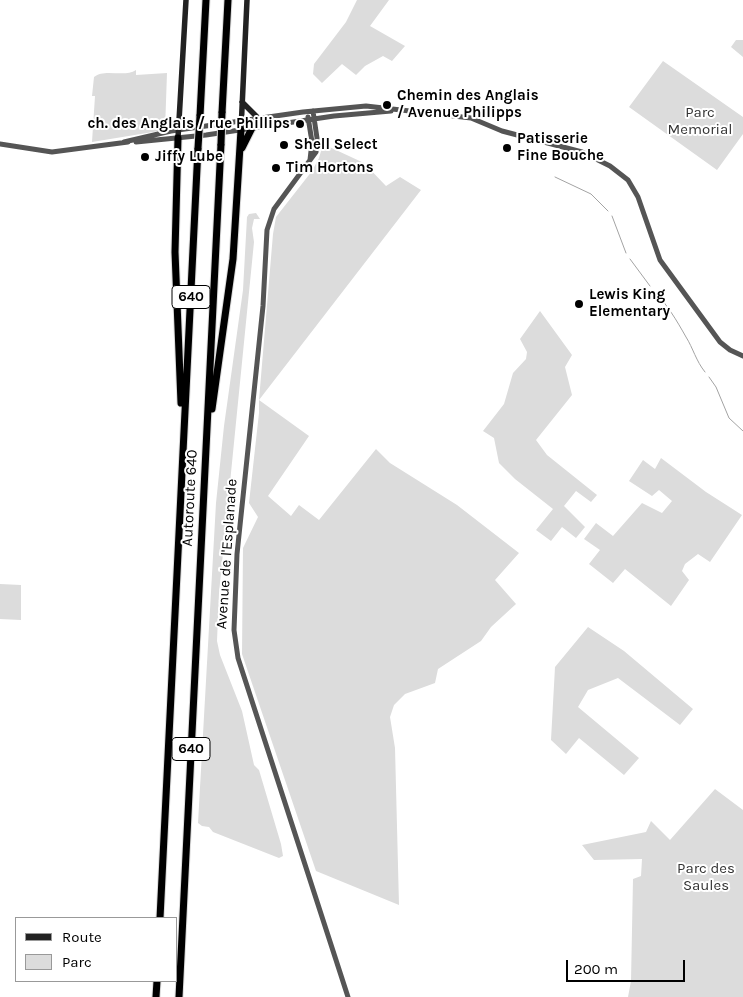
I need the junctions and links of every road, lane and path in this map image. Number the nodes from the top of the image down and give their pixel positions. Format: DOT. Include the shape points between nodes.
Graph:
graph roads {
  1 [pos="186,0"];
  2 [pos="206,0"];
  3 [pos="228,0"];
  4 [pos="247,0"];
  5 [pos="242,102"];
  6 [pos="310,111"];
  7 [pos="391,111"];
  8 [pos="258,118"];
  9 [pos="311,119"];
  10 [pos="241,121"];
  11 [pos="252,128"];
  12 [pos="241,130"];
  13 [pos="178,134"];
  14 [pos="0,144"];
  15 [pos="240,151"];
  16 [pos="743,356"];
  17 [pos="206,439"];
  18 [pos="183,446"];
  19 [pos="160,917"];
  20 [pos="157,982"];
  21 [pos="156,997"];
  22 [pos="179,997"];
  23 [pos="348,997"];
  1 -- 13 [label="main road"];
  2 -- 18 [label="highway, Autoroute 640 / 640, bridge"];
  3 -- 17 [label="highway, Autoroute 640 / 640, bridge"];
  4 -- 5 [label="main road"];
  5 -- 8 [label="main road"];
  5 -- 10 [label="main road"];
  6 -- 7 [label="street" via="359,106 383,107"];
  6 -- 8 [label="street"];
  6 -- 9 [label="street, Avenue de l'Esplanade"];
  7 -- 9 [label="street"];
  7 -- 16 [label="street" via="471,118 502,131 582,152 610,166 628,180 638,197 656,253 667,271 720,342"];
  8 -- 10 [label="street"];
  9 -- 11 [label="street"];
  9 -- 23 [label="street, Avenue de l'Esplanade" via="317,150 274,209 267,230 263,302 237,547 234,634 238,658"];
  10 -- 12 [label="main road"];
  10 -- 13 [label="street"];
  11 -- 12 [label="street"];
  11 -- 15 [label="highway"];
  12 -- 13 [label="street"];
  12 -- 15 [label="highway"];
  13 -- 14 [label="street" via="52,152"];
  13 -- 18 [label="highway" via="175,245"];
  15 -- 17 [label="highway" via="233,259"];
  17 -- 22 [label="highway, Autoroute 640 / 640"];
  18 -- 19 [label="highway, Autoroute 640 / 640"];
  20 -- 21 [label="highway"];
}
